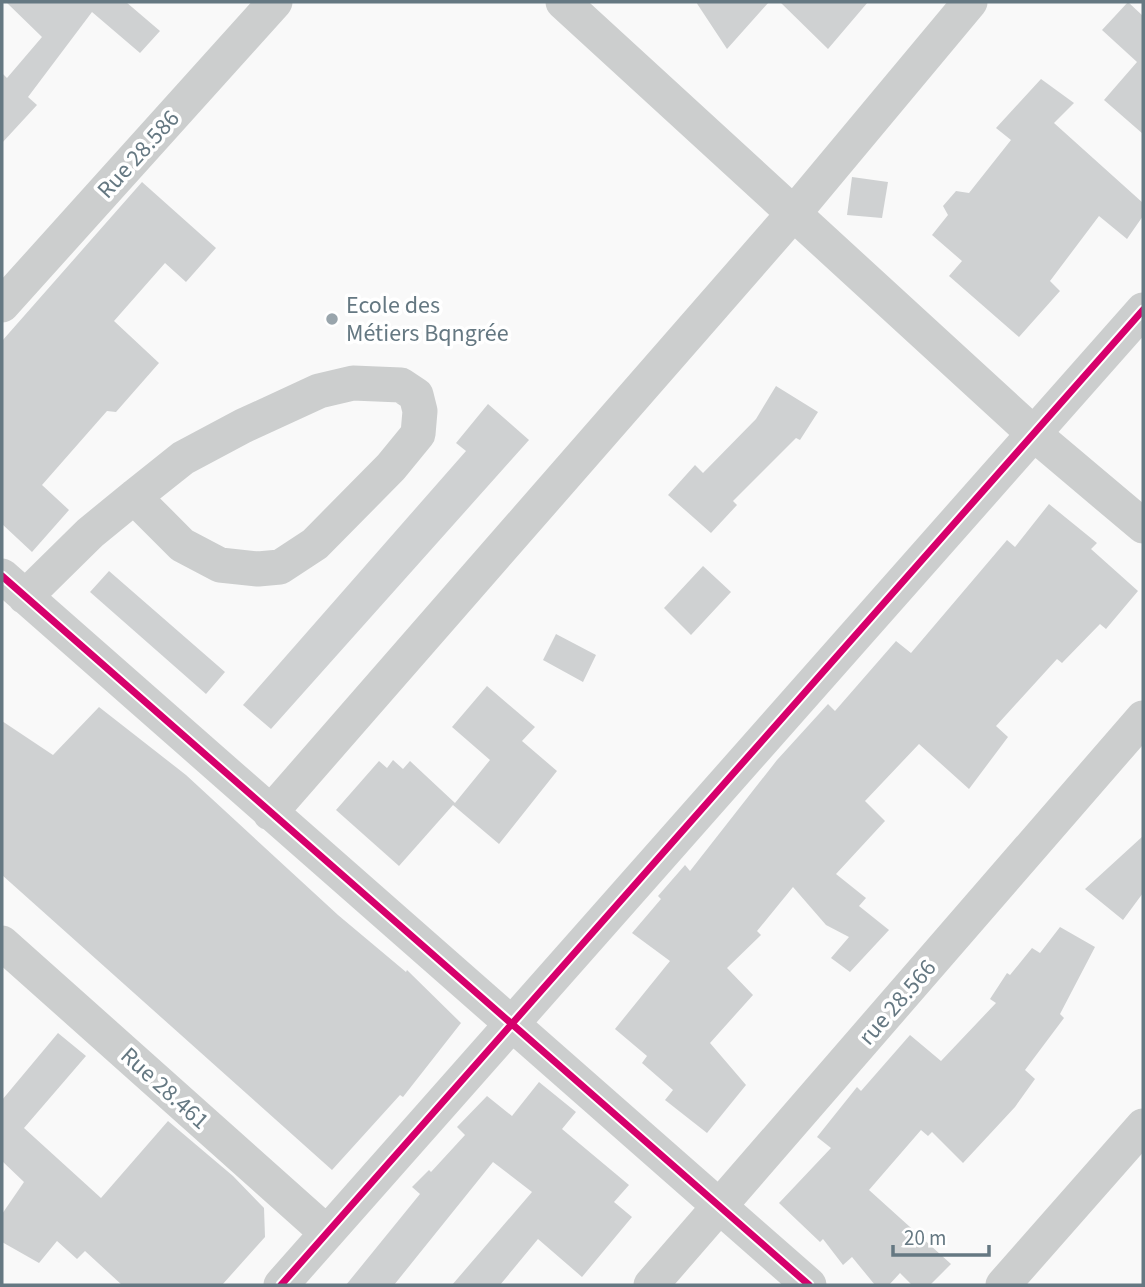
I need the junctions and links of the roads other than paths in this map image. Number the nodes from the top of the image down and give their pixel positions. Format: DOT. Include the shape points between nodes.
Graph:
graph roads {
  1 [pos="275,2"];
  2 [pos="563,2"];
  3 [pos="970,2"];
  4 [pos="794,213"];
  5 [pos="2,306"];
  6 [pos="1143,310"];
  7 [pos="1034,434"];
  8 [pos="134,497"];
  9 [pos="1143,526"];
  10 [pos="13,587"];
  11 [pos="1143,718"];
  12 [pos="270,813"];
  13 [pos="2,943"];
  14 [pos="511,1025"];
  15 [pos="1143,1126"];
  16 [pos="721,1205"];
  17 [pos="327,1233"];
  18 [pos="281,1285"];
  19 [pos="651,1285"];
  20 [pos="809,1285"];
  21 [pos="1003,1285"];
  1 -- 5 [label="street, Rue 28.586"];
  2 -- 4 [label="street"];
  3 -- 4 [label="street"];
  4 -- 7 [label="street"];
  4 -- 12 [label="street"];
  6 -- 7 [label="street"];
  7 -- 9 [label="street"];
  7 -- 14 [label="street"];
  8 -- 8 [label="street" via="183,458 319,391 353,383 401,386 416,395 421,411 418,434 315,544 280,567 220,565 182,544"];
  8 -- 10 [label="street"];
  10 -- 12 [label="street"];
  11 -- 16 [label="street, rue 28.566"];
  12 -- 14 [label="street"];
  13 -- 17 [label="street, Rue 28.461"];
  14 -- 16 [label="street"];
  14 -- 17 [label="street"];
  15 -- 21 [label="street"];
  16 -- 19 [label="street, rue 28.566"];
  16 -- 20 [label="street"];
  17 -- 18 [label="street"];
}
